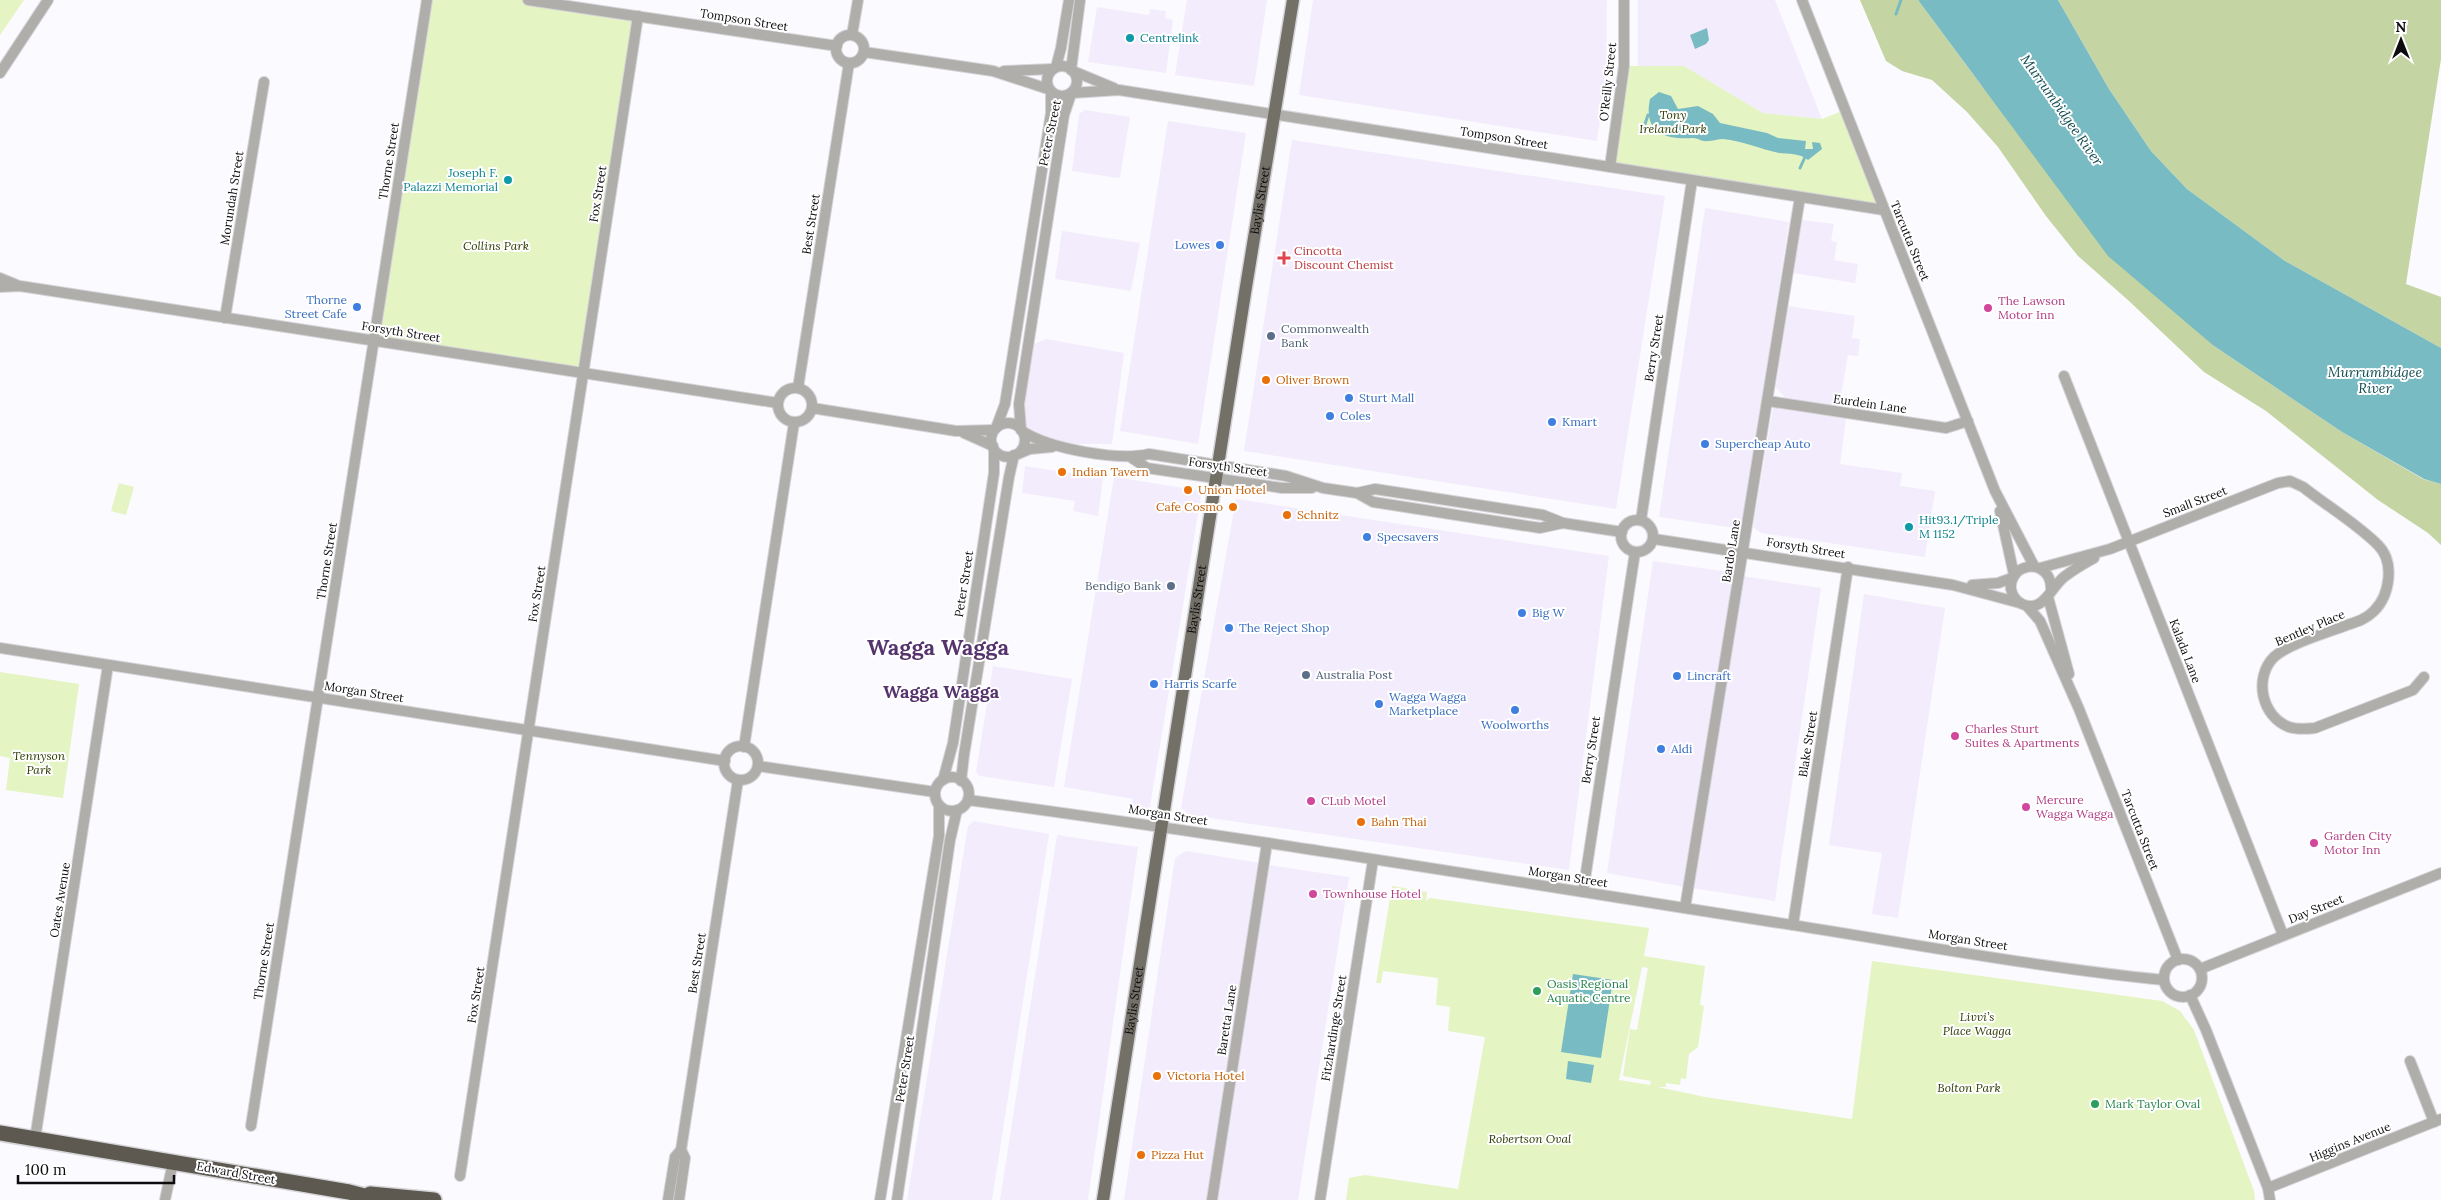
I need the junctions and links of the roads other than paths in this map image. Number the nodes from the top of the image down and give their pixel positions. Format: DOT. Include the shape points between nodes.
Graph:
graph roads {
  1 [pos="48,0"];
  2 [pos="427,0"];
  3 [pos="528,0"];
  4 [pos="858,0"];
  5 [pos="1069,0"];
  6 [pos="1080,0"];
  7 [pos="1293,0"];
  8 [pos="1624,0"];
  9 [pos="1802,0"];
  10 [pos="638,16"];
  11 [pos="852,36"];
  12 [pos="837,46"];
  13 [pos="864,52"];
  14 [pos="849,63"];
  15 [pos="1054,68"];
  16 [pos="1072,70"];
  17 [pos="993,71"];
  18 [pos="0,73"];
  19 [pos="264,82"];
  20 [pos="1119,90"];
  21 [pos="1050,91"];
  22 [pos="1072,93"];
  23 [pos="1274,115"];
  24 [pos="1610,167"];
  25 [pos="1040,176"];
  26 [pos="1053,178"];
  27 [pos="1692,180"];
  28 [pos="1800,196"];
  29 [pos="1884,210"];
  30 [pos="1032,227"];
  31 [pos="1046,229"];
  32 [pos="0,278"];
  33 [pos="20,286"];
  34 [pos="0,288"];
  35 [pos="1022,292"];
  36 [pos="1036,294"];
  37 [pos="224,318"];
  38 [pos="374,341"];
  39 [pos="1014,343"];
  40 [pos="1028,345"];
  41 [pos="584,373"];
  42 [pos="2064,376"];
  43 [pos="798,388"];
  44 [pos="1768,401"];
  45 [pos="778,403"];
  46 [pos="812,408"];
  47 [pos="1968,421"];
  48 [pos="794,423"];
  49 [pos="995,429"];
  50 [pos="956,430"];
  51 [pos="1022,430"];
  52 [pos="1056,446"];
  53 [pos="994,448"];
  54 [pos="1015,455"];
  55 [pos="1132,458"];
  56 [pos="1219,465"];
  57 [pos="1217,478"];
  58 [pos="2290,481"];
  59 [pos="1323,488"];
  60 [pos="1995,490"];
  61 [pos="1641,520"];
  62 [pos="986,528"];
  63 [pos="1000,530"];
  64 [pos="1622,532"];
  65 [pos="1654,539"];
  66 [pos="2129,541"];
  67 [pos="2110,549"];
  68 [pos="1635,552"];
  69 [pos="1744,552"];
  70 [pos="1848,567"];
  71 [pos="2037,567"];
  72 [pos="2013,577"];
  73 [pos="977,583"];
  74 [pos="991,584"];
  75 [pos="1953,585"];
  76 [pos="2050,594"];
  77 [pos="2024,604"];
  78 [pos="968,645"];
  79 [pos="981,647"];
  80 [pos="0,648"];
  81 [pos="108,664"];
  82 [pos="2424,677"];
  83 [pos="318,697"];
  84 [pos="960,697"];
  85 [pos="973,699"];
  86 [pos="2079,709"];
  87 [pos="529,730"];
  88 [pos="744,747"];
  89 [pos="724,761"];
  90 [pos="758,766"];
  91 [pos="738,780"];
  92 [pos="943,780"];
  93 [pos="961,781"];
  94 [pos="935,792"];
  95 [pos="968,800"];
  96 [pos="939,806"];
  97 [pos="957,810"];
  98 [pos="1162,826"];
  99 [pos="1267,843"];
  100 [pos="1373,860"];
  101 [pos="2441,873"];
  102 [pos="931,884"];
  103 [pos="944,885"];
  104 [pos="1582,892"];
  105 [pos="1685,908"];
  106 [pos="1793,925"];
  107 [pos="2283,935"];
  108 [pos="922,942"];
  109 [pos="936,944"];
  110 [pos="2178,960"];
  111 [pos="2200,969"];
  112 [pos="2164,980"];
  113 [pos="2190,995"];
  114 [pos="911,1007"];
  115 [pos="926,1009"];
  116 [pos="2410,1061"];
  117 [pos="902,1064"];
  118 [pos="918,1068"];
  119 [pos="2437,1121"];
  120 [pos="251,1126"];
  121 [pos="891,1130"];
  122 [pos="908,1132"];
  123 [pos="2,1133"];
  124 [pos="35,1139"];
  125 [pos="681,1150"];
  126 [pos="173,1162"];
  127 [pos="460,1176"];
  128 [pos="882,1188"];
  129 [pos="2268,1188"];
  130 [pos="349,1192"];
  131 [pos="898,1195"];
  132 [pos="165,1200"];
  133 [pos="380,1200"];
  134 [pos="434,1200"];
  135 [pos="668,1200"];
  136 [pos="679,1200"];
  137 [pos="880,1200"];
  138 [pos="1103,1200"];
  139 [pos="1212,1200"];
  140 [pos="1320,1200"];
  141 [pos="2270,1200"];
  142 [pos="2278,1200"];
  1 -- 18 [label="street"];
  2 -- 38 [label="street, Thorne Street"];
  3 -- 10 [label="street, Tompson Street"];
  4 -- 11 [label="street"];
  5 -- 15 [label="street" via="1061,48"];
  6 -- 16 [label="street"];
  7 -- 23 [label="main road, Baylis Street"];
  8 -- 24 [label="street, O'Reilly Street" via="1624,66"];
  9 -- 29 [label="street, Tarcutta Street"];
  10 -- 12 [label="street, Tompson Street"];
  10 -- 41 [label="street, Fox Street"];
  11 -- 12 [label="street" via="840,39"];
  11 -- 13 [label="street" via="860,39"];
  12 -- 14 [label="street" via="840,59"];
  13 -- 14 [label="street" via="857,61"];
  13 -- 17 [label="street"];
  14 -- 43 [label="street, Best Street"];
  15 -- 16 [label="street" via="1064,66"];
  15 -- 17 [label="street"];
  15 -- 21 [label="street" via="1046,81"];
  16 -- 20 [label="street, Tompson Street"];
  16 -- 22 [label="street" via="1077,84"];
  17 -- 21 [label="street"];
  19 -- 37 [label="street, Morundah Street"];
  20 -- 22 [label="street, Tompson Street"];
  20 -- 23 [label="street, Tompson Street"];
  21 -- 22 [label="street" via="1061,97"];
  21 -- 25 [label="street, Peter Street" via="1051,112"];
  22 -- 26 [label="street, Peter Street" via="1064,115"];
  23 -- 24 [label="street, Tompson Street"];
  23 -- 56 [label="main road, Baylis Street"];
  24 -- 27 [label="street, Tompson Street"];
  25 -- 26 [label="street, Peter Street"];
  25 -- 30 [label="street, Peter Street"];
  26 -- 31 [label="street, Peter Street"];
  27 -- 28 [label="street, Tompson Street"];
  27 -- 61 [label="street, Berry Street"];
  28 -- 29 [label="street, Tompson Street"];
  28 -- 44 [label="street, Bardo Lane"];
  29 -- 47 [label="street, Tarcutta Street"];
  30 -- 31 [label="street"];
  30 -- 35 [label="street, Peter Street"];
  31 -- 36 [label="street, Peter Street"];
  32 -- 33 [label="street, Forsyth Street"];
  33 -- 34 [label="street, Forsyth Street"];
  33 -- 37 [label="street, Forsyth Street"];
  35 -- 36 [label="street"];
  35 -- 39 [label="street, Peter Street"];
  36 -- 40 [label="street, Peter Street"];
  37 -- 38 [label="street, Forsyth Street"];
  38 -- 41 [label="street, Forsyth Street"];
  38 -- 83 [label="street, Thorne Street"];
  39 -- 40 [label="street"];
  39 -- 49 [label="street, Peter Street" via="1005,404"];
  40 -- 51 [label="street, Peter Street" via="1019,404"];
  41 -- 45 [label="street, Forsyth Street"];
  41 -- 87 [label="street, Fox Street"];
  42 -- 66 [label="street, Kalada Lane"];
  43 -- 45 [label="street" via="783,393"];
  43 -- 46 [label="street" via="811,398"];
  44 -- 47 [label="street, Eurdein Lane" via="1946,428"];
  44 -- 69 [label="street, Bardo Lane"];
  45 -- 48 [label="street" via="780,414"];
  46 -- 48 [label="street" via="808,417"];
  46 -- 50 [label="street"];
  47 -- 60 [label="street, Tarcutta Street"];
  48 -- 88 [label="street"];
  49 -- 50 [label="street"];
  49 -- 51 [label="street" via="1013,424"];
  49 -- 53 [label="street" via="991,438"];
  50 -- 53 [label="street" via="979,438"];
  51 -- 52 [label="street, Forsyth Street"];
  51 -- 54 [label="street" via="1024,443"];
  52 -- 54 [label="street, Forsyth Street" via="1030,449"];
  52 -- 55 [label="street, Forsyth Street"];
  53 -- 54 [label="street" via="1006,457"];
  53 -- 62 [label="street, Peter Street"];
  54 -- 63 [label="street"];
  55 -- 56 [label="street, Forsyth Street" via="1149,454"];
  55 -- 57 [label="street, Forsyth Street" via="1147,468"];
  56 -- 57 [label="main road, Baylis Street"];
  56 -- 59 [label="street, Forsyth Street" via="1286,476"];
  57 -- 59 [label="street, Forsyth Street" via="1282,488"];
  57 -- 98 [label="main road, Baylis Street"];
  58 -- 66 [label="street, Small Street"];
  58 -- 82 [label="street, Bentley Place" via="2303,487 2379,546 2388,566 2388,581 2380,603 2365,618 2274,658 2262,682 2263,697 2269,710 2288,727 2301,730 2316,728 2413,690"];
  59 -- 64 [label="street, Forsyth Street" via="1357,493 1375,489 1543,515 1563,523"];
  60 -- 71 [label="street, Tarcutta Street"];
  60 -- 72 [label="street, Tarcutta Street"];
  61 -- 64 [label="street" via="1630,522"];
  61 -- 65 [label="street" via="1649,525"];
  62 -- 63 [label="street"];
  62 -- 73 [label="street, Peter Street"];
  63 -- 74 [label="street"];
  64 -- 68 [label="street" via="1622,543"];
  65 -- 68 [label="street" via="1649,548"];
  65 -- 69 [label="street, Forsyth Street"];
  66 -- 67 [label="street, Small Street"];
  66 -- 107 [label="street, Kalada Lane"];
  67 -- 71 [label="street, Small Street"];
  67 -- 76 [label="street, Small Street" via="2075,569"];
  68 -- 104 [label="street, Berry Street"];
  69 -- 70 [label="street, Forsyth Street"];
  69 -- 105 [label="street, Bardo Lane"];
  70 -- 75 [label="street, Forsyth Street"];
  70 -- 106 [label="street, Blake Street"];
  71 -- 72 [label="street" via="2022,568"];
  71 -- 76 [label="street" via="2050,577"];
  72 -- 75 [label="street, Forsyth Street" via="1982,585"];
  72 -- 77 [label="street" via="2011,589"];
  73 -- 74 [label="street"];
  73 -- 78 [label="street, Peter Street"];
  74 -- 79 [label="street"];
  75 -- 77 [label="street, Forsyth Street"];
  76 -- 77 [label="street" via="2039,605"];
  76 -- 86 [label="street, Tarcutta Street"];
  77 -- 86 [label="street, Tarcutta Street" via="2040,621"];
  78 -- 79 [label="street"];
  78 -- 84 [label="street, Peter Street"];
  79 -- 85 [label="street"];
  80 -- 81 [label="street, Morgan Street"];
  81 -- 83 [label="street, Morgan Street"];
  81 -- 124 [label="street, Oates Avenue"];
  83 -- 87 [label="street, Morgan Street"];
  83 -- 120 [label="street, Thorne Street"];
  84 -- 85 [label="street"];
  84 -- 92 [label="street, Peter Street" via="952,749"];
  85 -- 93 [label="street"];
  86 -- 110 [label="street, Tarcutta Street"];
  87 -- 89 [label="street, Morgan Street"];
  87 -- 127 [label="street, Fox Street"];
  88 -- 89 [label="street" via="729,752"];
  88 -- 90 [label="street" via="756,756"];
  89 -- 91 [label="street" via="726,771"];
  90 -- 91 [label="street" via="753,776"];
  90 -- 94 [label="street"];
  91 -- 125 [label="street, Best Street"];
  92 -- 93 [label="street"];
  92 -- 94 [label="street"];
  93 -- 95 [label="street" via="968,789"];
  94 -- 96 [label="street"];
  95 -- 97 [label="street"];
  95 -- 98 [label="street, Morgan Street"];
  96 -- 97 [label="street" via="948,811"];
  96 -- 102 [label="street, Peter Street" via="939,836"];
  97 -- 103 [label="street, Peter Street"];
  98 -- 99 [label="street, Morgan Street"];
  98 -- 138 [label="main road, Baylis Street"];
  99 -- 100 [label="street, Morgan Street"];
  99 -- 139 [label="street, Baretta Lane"];
  100 -- 104 [label="street, Morgan Street"];
  100 -- 140 [label="street, Fitzhardinge Street"];
  101 -- 107 [label="street, Day Street"];
  102 -- 103 [label="street"];
  102 -- 108 [label="street, Peter Street"];
  103 -- 109 [label="street, Peter Street"];
  104 -- 105 [label="street, Morgan Street"];
  105 -- 106 [label="street, Morgan Street"];
  106 -- 112 [label="street, Morgan Street" via="2112,975"];
  107 -- 111 [label="street, Day Street"];
  108 -- 109 [label="street"];
  108 -- 114 [label="street, Peter Street"];
  109 -- 115 [label="street, Peter Street"];
  110 -- 111 [label="street" via="2188,960"];
  110 -- 112 [label="street" via="2166,970"];
  111 -- 113 [label="street" via="2199,987"];
  112 -- 113 [label="street" via="2173,994"];
  113 -- 129 [label="street"];
  114 -- 115 [label="street"];
  114 -- 117 [label="street, Peter Street"];
  115 -- 118 [label="street, Peter Street"];
  116 -- 119 [label="street"];
  117 -- 118 [label="street"];
  117 -- 121 [label="street, Peter Street"];
  118 -- 122 [label="street, Peter Street"];
  119 -- 129 [label="street, Higgins Avenue"];
  121 -- 122 [label="street"];
  121 -- 128 [label="street, Peter Street"];
  122 -- 131 [label="street, Peter Street"];
  123 -- 124 [label="highway, Edward Street"];
  124 -- 126 [label="highway, Edward Street"];
  125 -- 135 [label="street, Best Street" via="675,1157"];
  125 -- 136 [label="street, Best Street" via="685,1158"];
  126 -- 130 [label="highway, Edward Street"];
  126 -- 132 [label="street"];
  128 -- 131 [label="street, Peter Street"];
  128 -- 137 [label="street, Peter Street"];
  129 -- 141 [label="street"];
  129 -- 142 [label="street"];
  130 -- 133 [label="highway, Edward Street"];
  130 -- 134 [label="highway, Edward Street"];
}
